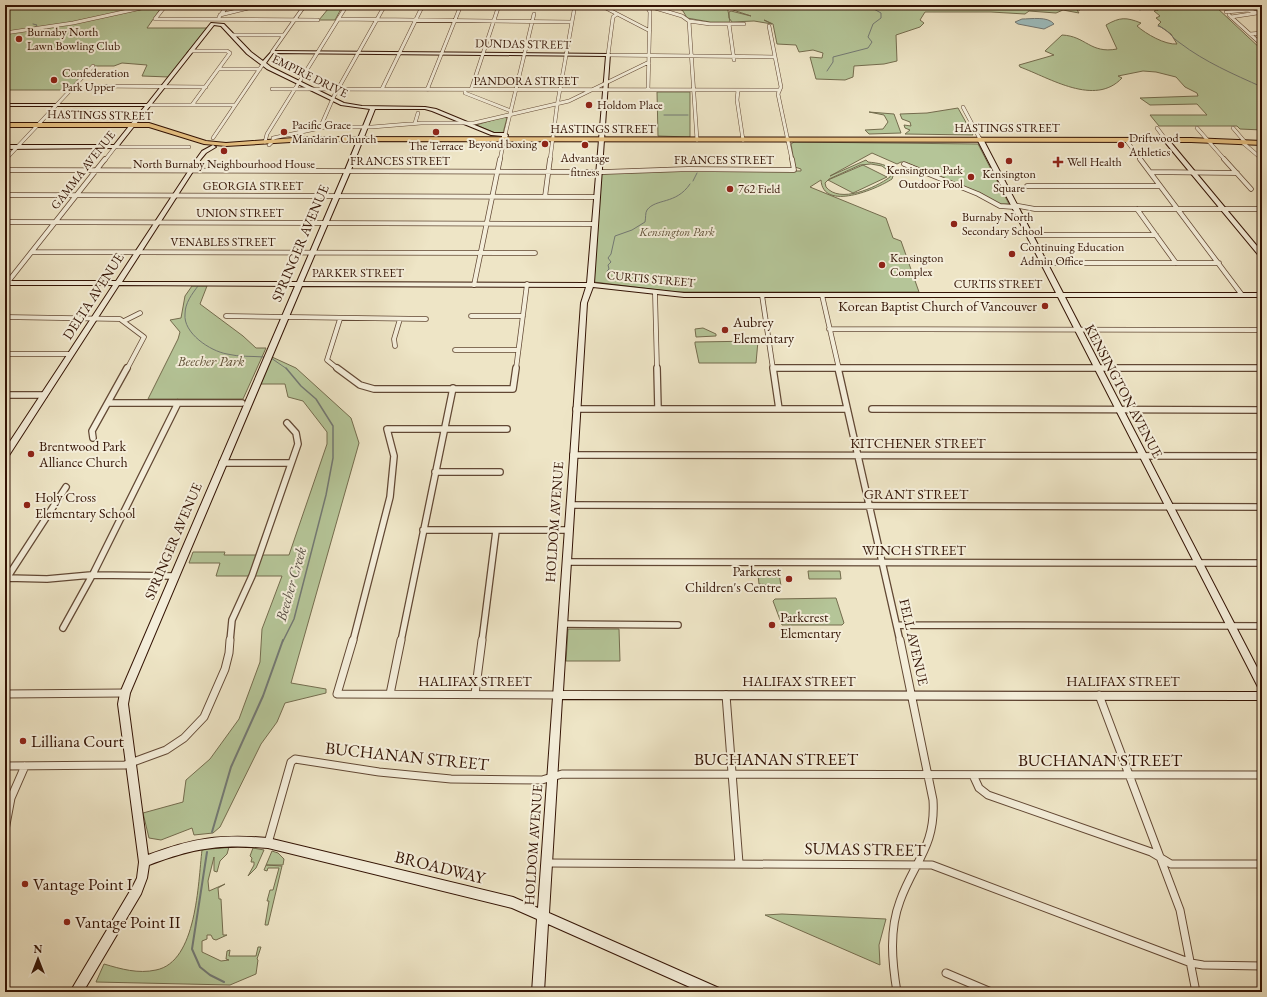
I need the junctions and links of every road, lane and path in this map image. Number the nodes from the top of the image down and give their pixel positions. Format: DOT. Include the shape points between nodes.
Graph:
graph roads {
  1 [pos="155,5"];
  2 [pos="166,5"];
  3 [pos="228,5"];
  4 [pos="262,5"];
  5 [pos="347,5"];
  6 [pos="385,5"];
  7 [pos="423,5"];
  8 [pos="462,5"];
  9 [pos="499,5"];
  10 [pos="575,5"];
  11 [pos="600,5"];
  12 [pos="646,5"];
  13 [pos="304,6"];
  14 [pos="534,14"];
  15 [pos="616,14"];
  16 [pos="220,16"];
  17 [pos="1231,17"];
  18 [pos="338,19"];
  19 [pos="216,20"];
  20 [pos="294,20"];
  21 [pos="318,20"];
  22 [pos="377,20"];
  23 [pos="416,20"];
  24 [pos="455,20"];
  25 [pos="493,21"];
  26 [pos="533,21"];
  27 [pos="689,21"];
  28 [pos="572,22"];
  29 [pos="213,24"];
  30 [pos="729,24"];
  31 [pos="744,24"];
  32 [pos="770,26"];
  33 [pos="650,31"];
  34 [pos="5,33"];
  35 [pos="1262,33"];
  36 [pos="1250,34"];
  37 [pos="233,35"];
  38 [pos="283,35"];
  39 [pos="1262,45"];
  40 [pos="191,51"];
  41 [pos="272,52"];
  42 [pos="317,52"];
  43 [pos="358,53"];
  44 [pos="400,53"];
  45 [pos="441,54"];
  46 [pos="483,54"];
  47 [pos="525,54"];
  48 [pos="567,55"];
  49 [pos="608,55"];
  50 [pos="650,56"];
  51 [pos="691,56"];
  52 [pos="775,57"];
  53 [pos="734,58"];
  54 [pos="649,62"];
  55 [pos="263,64"];
  56 [pos="93,66"];
  57 [pos="219,69"];
  58 [pos="260,69"];
  59 [pos="301,77"];
  60 [pos="291,79"];
  61 [pos="298,82"];
  62 [pos="605,83"];
  63 [pos="97,86"];
  64 [pos="163,86"];
  65 [pos="206,87"];
  66 [pos="272,89"];
  67 [pos="294,89"];
  68 [pos="311,89"];
  69 [pos="338,89"];
  70 [pos="382,89"];
  71 [pos="427,90"];
  72 [pos="465,90"];
  73 [pos="471,90"];
  74 [pos="515,90"];
  75 [pos="560,90"];
  76 [pos="591,90"];
  77 [pos="604,90"];
  78 [pos="648,90"];
  79 [pos="693,90"];
  80 [pos="738,90"];
  81 [pos="779,90"];
  82 [pos="333,100"];
  83 [pos="558,104"];
  84 [pos="5,105"];
  85 [pos="57,105"];
  86 [pos="148,105"];
  87 [pos="192,105"];
  88 [pos="234,105"];
  89 [pos="373,107"];
  90 [pos="963,107"];
  91 [pos="418,113"];
  92 [pos="510,113"];
  93 [pos="415,123"];
  94 [pos="468,123"];
  95 [pos="5,125"];
  96 [pos="39,125"];
  97 [pos="132,125"];
  98 [pos="320,128"];
  99 [pos="365,128"];
  100 [pos="1157,128"];
  101 [pos="1197,128"];
  102 [pos="1233,128"];
  103 [pos="269,133"];
  104 [pos="495,135"];
  105 [pos="213,138"];
  106 [pos="504,138"];
  107 [pos="193,139"];
  108 [pos="360,140"];
  109 [pos="491,140"];
  110 [pos="552,140"];
  111 [pos="600,140"];
  112 [pos="697,140"];
  113 [pos="742,140"];
  114 [pos="788,140"];
  115 [pos="980,140"];
  116 [pos="1123,140"];
  117 [pos="1166,140"];
  118 [pos="1208,140"];
  119 [pos="270,142"];
  120 [pos="1247,143"];
  121 [pos="1262,143"];
  122 [pos="5,147"];
  123 [pos="17,147"];
  124 [pos="115,147"];
  125 [pos="189,147"];
  126 [pos="204,149"];
  127 [pos="5,160"];
  128 [pos="1262,160"];
  129 [pos="904,164"];
  130 [pos="5,170"];
  131 [pos="96,170"];
  132 [pos="191,171"];
  133 [pos="347,171"];
  134 [pos="498,172"];
  135 [pos="548,172"];
  136 [pos="598,172"];
  137 [pos="1150,172"];
  138 [pos="1194,172"];
  139 [pos="1237,173"];
  140 [pos="1027,186"];
  141 [pos="1160,186"];
  142 [pos="1251,189"];
  143 [pos="5,195"];
  144 [pos="76,196"];
  145 [pos="175,196"];
  146 [pos="336,196"];
  147 [pos="493,197"];
  148 [pos="545,197"];
  149 [pos="596,197"];
  150 [pos="1014,207"];
  151 [pos="1035,209"];
  152 [pos="1137,209"];
  153 [pos="1178,209"];
  154 [pos="1223,209"];
  155 [pos="1262,209"];
  156 [pos="5,222"];
  157 [pos="54,223"];
  158 [pos="156,223"];
  159 [pos="325,223"];
  160 [pos="487,224"];
  161 [pos="594,224"];
  162 [pos="1029,235"];
  163 [pos="1156,235"];
  164 [pos="32,252"];
  165 [pos="138,252"];
  166 [pos="312,252"];
  167 [pos="481,253"];
  168 [pos="535,253"];
  169 [pos="1262,256"];
  170 [pos="1043,263"];
  171 [pos="1176,263"];
  172 [pos="1219,263"];
  173 [pos="6,283"];
  174 [pos="117,283"];
  175 [pos="299,284"];
  176 [pos="527,284"];
  177 [pos="474,285"];
  178 [pos="591,285"];
  179 [pos="655,293"];
  180 [pos="762,295"];
  181 [pos="822,295"];
  182 [pos="1059,295"];
  183 [pos="1242,295"];
  184 [pos="1262,295"];
  185 [pos="140,313"];
  186 [pos="226,316"];
  187 [pos="471,316"];
  188 [pos="523,316"];
  189 [pos="5,317"];
  190 [pos="285,317"];
  191 [pos="95,318"];
  192 [pos="340,319"];
  193 [pos="400,319"];
  194 [pos="426,319"];
  195 [pos="124,321"];
  196 [pos="830,329"];
  197 [pos="1077,330"];
  198 [pos="1262,330"];
  199 [pos="395,346"];
  200 [pos="455,350"];
  201 [pos="518,350"];
  202 [pos="5,354"];
  203 [pos="71,354"];
  204 [pos="838,367"];
  205 [pos="773,368"];
  206 [pos="1097,368"];
  207 [pos="1262,368"];
  208 [pos="453,388"];
  209 [pos="5,395"];
  210 [pos="44,395"];
  211 [pos="108,403"];
  212 [pos="178,403"];
  213 [pos="242,403"];
  214 [pos="576,409"];
  215 [pos="658,409"];
  216 [pos="779,409"];
  217 [pos="847,409"];
  218 [pos="872,409"];
  219 [pos="1118,410"];
  220 [pos="1262,410"];
  221 [pos="287,423"];
  222 [pos="444,429"];
  223 [pos="507,429"];
  224 [pos="93,438"];
  225 [pos="5,455"];
  226 [pos="573,455"];
  227 [pos="858,455"];
  228 [pos="1143,456"];
  229 [pos="1262,456"];
  230 [pos="222,463"];
  231 [pos="291,463"];
  232 [pos="435,472"];
  233 [pos="500,472"];
  234 [pos="66,487"];
  235 [pos="570,505"];
  236 [pos="869,506"];
  237 [pos="1169,506"];
  238 [pos="1262,507"];
  239 [pos="423,530"];
  240 [pos="568,530"];
  241 [pos="496,531"];
  242 [pos="566,562"];
  243 [pos="882,562"];
  244 [pos="1198,563"];
  245 [pos="1262,563"];
  246 [pos="91,575"];
  247 [pos="174,576"];
  248 [pos="6,580"];
  249 [pos="562,624"];
  250 [pos="678,625"];
  251 [pos="897,625"];
  252 [pos="1230,625"];
  253 [pos="1262,626"];
  254 [pos="63,628"];
  255 [pos="1262,686"];
  256 [pos="125,693"];
  257 [pos="5,694"];
  258 [pos="390,694"];
  259 [pos="475,694"];
  260 [pos="557,695"];
  261 [pos="726,695"];
  262 [pos="912,695"];
  263 [pos="1099,695"];
  264 [pos="1262,696"];
  265 [pos="132,763"];
  266 [pos="5,766"];
  267 [pos="25,766"];
  268 [pos="732,773"];
  269 [pos="928,774"];
  270 [pos="1129,774"];
  271 [pos="973,775"];
  272 [pos="1262,775"];
  273 [pos="552,777"];
  274 [pos="5,830"];
  275 [pos="268,843"];
  276 [pos="1160,857"];
  277 [pos="144,862"];
  278 [pos="546,863"];
  279 [pos="739,863"];
  280 [pos="919,864"];
  281 [pos="1262,864"];
  282 [pos="543,916"];
  283 [pos="1191,962"];
  284 [pos="1262,966"];
  285 [pos="946,973"];
  286 [pos="76,992"];
  287 [pos="538,992"];
  288 [pos="715,992"];
  289 [pos="896,992"];
  290 [pos="991,992"];
  291 [pos="1196,992"];
  1 -- 34 [label="street" via="71,24"];
  2 -- 19 [label="street" via="156,19"];
  3 -- 16 [label="street"];
  4 -- 13 [label="street"];
  4 -- 16 [label="street"];
  5 -- 18 [label="street"];
  6 -- 22 [label="street"];
  7 -- 23 [label="street"];
  8 -- 24 [label="street"];
  9 -- 25 [label="street"];
  10 -- 28 [label="street"];
  11 -- 15 [label="street"];
  12 -- 27 [label="street" via="682,16"];
  12 -- 33 [label="street" via="650,12"];
  13 -- 20 [label="street"];
  14 -- 26 [label="street"];
  15 -- 33 [label="street"];
  15 -- 49 [label="street" via="613,18"];
  16 -- 19 [label="street"];
  17 -- 17 [label="street" via="1226,12 1256,12"];
  17 -- 36 [label="street"];
  18 -- 22 [label="street"];
  18 -- 42 [label="street"];
  19 -- 20 [label="street"];
  19 -- 29 [label="street"];
  20 -- 21 [label="street"];
  20 -- 38 [label="street"];
  22 -- 23 [label="street"];
  22 -- 43 [label="street"];
  23 -- 24 [label="street"];
  23 -- 44 [label="street"];
  24 -- 25 [label="street"];
  24 -- 45 [label="street"];
  25 -- 26 [label="street"];
  25 -- 46 [label="street"];
  26 -- 28 [label="street"];
  26 -- 47 [label="street"];
  27 -- 30 [label="street"];
  27 -- 51 [label="street"];
  28 -- 48 [label="street"];
  29 -- 37 [label="street, EMPIRE DRIVE" via="222,25"];
  29 -- 40 [label="street, GAMMA AVENUE"];
  30 -- 31 [label="street"];
  30 -- 53 [label="street"];
  32 -- 52 [label="street"];
  33 -- 50 [label="street"];
  35 -- 36 [label="street"];
  36 -- 39 [label="street"];
  37 -- 38 [label="street"];
  37 -- 55 [label="street, EMPIRE DRIVE"];
  38 -- 41 [label="street"];
  40 -- 57 [label="street" via="227,51 230,53"];
  40 -- 64 [label="street, GAMMA AVENUE"];
  41 -- 42 [label="street, DUNDAS STREET"];
  41 -- 55 [label="street"];
  42 -- 43 [label="street, DUNDAS STREET"];
  42 -- 59 [label="street"];
  43 -- 44 [label="street, DUNDAS STREET"];
  43 -- 69 [label="street"];
  44 -- 45 [label="street, DUNDAS STREET"];
  44 -- 70 [label="street"];
  45 -- 46 [label="street, DUNDAS STREET"];
  45 -- 71 [label="street"];
  46 -- 47 [label="street, DUNDAS STREET"];
  46 -- 73 [label="street"];
  47 -- 48 [label="street, DUNDAS STREET"];
  47 -- 74 [label="street"];
  48 -- 49 [label="street, DUNDAS STREET"];
  48 -- 75 [label="street"];
  49 -- 50 [label="street, DUNDAS STREET"];
  49 -- 62 [label="street, HOLDOM AVENUE"];
  50 -- 51 [label="street, DUNDAS STREET"];
  50 -- 54 [label="street"];
  51 -- 53 [label="street, DUNDAS STREET"];
  51 -- 79 [label="street"];
  52 -- 53 [label="street, DUNDAS STREET"];
  52 -- 81 [label="street" via="781,87"];
  54 -- 62 [label="street"];
  54 -- 78 [label="street"];
  55 -- 58 [label="street"];
  55 -- 60 [label="street, EMPIRE DRIVE"];
  56 -- 85 [label="street"];
  57 -- 58 [label="street"];
  57 -- 65 [label="street"];
  58 -- 88 [label="street"];
  59 -- 60 [label="street"];
  59 -- 61 [label="street"];
  60 -- 61 [label="street, EMPIRE DRIVE"];
  61 -- 67 [label="street"];
  61 -- 68 [label="street, EMPIRE DRIVE"];
  62 -- 76 [label="street"];
  62 -- 77 [label="street, HOLDOM AVENUE"];
  63 -- 64 [label="street"];
  64 -- 65 [label="street"];
  64 -- 86 [label="street, GAMMA AVENUE"];
  65 -- 87 [label="street"];
  66 -- 67 [label="street, PANDORA STREET"];
  67 -- 68 [label="street, PANDORA STREET"];
  67 -- 103 [label="street"];
  68 -- 69 [label="street, PANDORA STREET"];
  68 -- 82 [label="street, EMPIRE DRIVE"];
  69 -- 70 [label="street, PANDORA STREET"];
  69 -- 82 [label="street"];
  70 -- 71 [label="street, PANDORA STREET"];
  71 -- 72 [label="street, PANDORA STREET"];
  72 -- 73 [label="street, PANDORA STREET"];
  72 -- 92 [label="street" via="464,93"];
  73 -- 74 [label="street, PANDORA STREET"];
  74 -- 75 [label="street, PANDORA STREET"];
  74 -- 92 [label="street"];
  75 -- 76 [label="street, PANDORA STREET"];
  75 -- 83 [label="street"];
  76 -- 77 [label="street, PANDORA STREET"];
  76 -- 83 [label="street"];
  77 -- 78 [label="street, PANDORA STREET"];
  77 -- 111 [label="street, HOLDOM AVENUE"];
  78 -- 79 [label="street, PANDORA STREET"];
  79 -- 80 [label="street, PANDORA STREET"];
  79 -- 112 [label="street"];
  80 -- 81 [label="street, PANDORA STREET"];
  80 -- 113 [label="street"];
  81 -- 114 [label="street"];
  82 -- 89 [label="street, EMPIRE DRIVE" via="352,106"];
  82 -- 98 [label="street"];
  83 -- 92 [label="street"];
  83 -- 110 [label="street"];
  84 -- 85 [label="street"];
  85 -- 86 [label="street"];
  85 -- 96 [label="street"];
  86 -- 87 [label="street"];
  86 -- 97 [label="street, GAMMA AVENUE"];
  87 -- 88 [label="street"];
  88 -- 105 [label="street"];
  89 -- 94 [label="street, EMPIRE DRIVE" via="425,108"];
  89 -- 99 [label="street, SPRINGER AVENUE"];
  90 -- 115 [label="street, KENSINGTON AVENUE"];
  91 -- 93 [label="street"];
  92 -- 94 [label="street"];
  92 -- 106 [label="street"];
  93 -- 94 [label="street"];
  93 -- 99 [label="street"];
  94 -- 104 [label="street, EMPIRE DRIVE"];
  95 -- 96 [label="main road, HASTINGS STREET"];
  96 -- 97 [label="main road, HASTINGS STREET"];
  96 -- 123 [label="street"];
  97 -- 107 [label="main road, HASTINGS STREET" via="166,128"];
  97 -- 124 [label="street, GAMMA AVENUE"];
  98 -- 99 [label="street"];
  98 -- 119 [label="street"];
  99 -- 108 [label="street, SPRINGER AVENUE"];
  100 -- 117 [label="street"];
  101 -- 118 [label="street"];
  102 -- 120 [label="street"];
  103 -- 119 [label="street"];
  103 -- 119 [label="street"];
  104 -- 106 [label="street, EMPIRE DRIVE"];
  104 -- 109 [label="main road"];
  106 -- 109 [label="main road, HASTINGS STREET"];
  106 -- 110 [label="main road, HASTINGS STREET"];
  106 -- 134 [label="street"];
  107 -- 119 [label="main road, HASTINGS STREET" via="221,144"];
  107 -- 126 [label="main road, HASTINGS STREET" via="193,142"];
  108 -- 109 [label="main road, HASTINGS STREET"];
  108 -- 119 [label="main road, HASTINGS STREET"];
  108 -- 133 [label="street, SPRINGER AVENUE"];
  110 -- 111 [label="main road, HASTINGS STREET"];
  110 -- 135 [label="street"];
  111 -- 112 [label="main road, HASTINGS STREET"];
  111 -- 136 [label="street, HOLDOM AVENUE"];
  112 -- 113 [label="main road, HASTINGS STREET"];
  113 -- 114 [label="main road, HASTINGS STREET"];
  114 -- 115 [label="main road, HASTINGS STREET"];
  114 -- 136 [label="street, FRANCES STREET" via="794,170"];
  115 -- 116 [label="main road, HASTINGS STREET"];
  115 -- 150 [label="street, KENSINGTON AVENUE"];
  116 -- 117 [label="main road, HASTINGS STREET"];
  116 -- 137 [label="street"];
  117 -- 118 [label="main road, HASTINGS STREET"];
  117 -- 138 [label="street"];
  118 -- 120 [label="main road, HASTINGS STREET"];
  118 -- 139 [label="street"];
  119 -- 126 [label="main road, HASTINGS STREET" via="237,148"];
  120 -- 121 [label="main road, HASTINGS STREET"];
  120 -- 128 [label="street"];
  122 -- 123 [label="street"];
  123 -- 124 [label="street"];
  123 -- 127 [label="street"];
  124 -- 125 [label="street"];
  124 -- 131 [label="street, GAMMA AVENUE"];
  126 -- 132 [label="street, DELTA AVENUE"];
  129 -- 150 [label="street" via="978,194 1000,206"];
  130 -- 131 [label="street, FRANCES STREET"];
  131 -- 132 [label="street, FRANCES STREET"];
  131 -- 144 [label="street, GAMMA AVENUE"];
  132 -- 133 [label="street, FRANCES STREET"];
  132 -- 145 [label="street, DELTA AVENUE"];
  133 -- 134 [label="street, FRANCES STREET"];
  133 -- 146 [label="street, SPRINGER AVENUE"];
  134 -- 135 [label="street, FRANCES STREET"];
  134 -- 147 [label="street"];
  135 -- 136 [label="street, FRANCES STREET"];
  135 -- 148 [label="street"];
  136 -- 149 [label="street, HOLDOM AVENUE"];
  137 -- 138 [label="street"];
  137 -- 141 [label="street"];
  138 -- 139 [label="street"];
  138 -- 154 [label="street"];
  139 -- 142 [label="street"];
  140 -- 141 [label="street"];
  141 -- 153 [label="street"];
  143 -- 144 [label="street, GEORGIA STREET"];
  144 -- 145 [label="street, GEORGIA STREET"];
  144 -- 157 [label="street, GAMMA AVENUE"];
  145 -- 146 [label="street, GEORGIA STREET"];
  145 -- 158 [label="street, DELTA AVENUE"];
  146 -- 147 [label="street, GEORGIA STREET"];
  146 -- 159 [label="street, SPRINGER AVENUE"];
  147 -- 148 [label="street, GEORGIA STREET"];
  147 -- 160 [label="street"];
  148 -- 149 [label="street, GEORGIA STREET"];
  149 -- 161 [label="street, HOLDOM AVENUE"];
  150 -- 151 [label="street"];
  150 -- 151 [label="street"];
  150 -- 162 [label="street, KENSINGTON AVENUE"];
  151 -- 152 [label="street"];
  152 -- 153 [label="street"];
  152 -- 163 [label="street"];
  153 -- 154 [label="street"];
  153 -- 172 [label="street"];
  154 -- 155 [label="street"];
  154 -- 169 [label="street"];
  156 -- 157 [label="street, UNION STREET"];
  157 -- 158 [label="street, UNION STREET"];
  157 -- 164 [label="street, GAMMA AVENUE"];
  158 -- 159 [label="street, UNION STREET"];
  158 -- 165 [label="street, DELTA AVENUE"];
  159 -- 160 [label="street, UNION STREET"];
  159 -- 166 [label="street, SPRINGER AVENUE"];
  160 -- 161 [label="street, UNION STREET"];
  160 -- 167 [label="street"];
  161 -- 178 [label="street, HOLDOM AVENUE"];
  162 -- 163 [label="street"];
  162 -- 170 [label="street, KENSINGTON AVENUE"];
  163 -- 171 [label="street"];
  164 -- 165 [label="street, VENABLES STREET"];
  164 -- 173 [label="street, GAMMA AVENUE"];
  165 -- 166 [label="street, VENABLES STREET"];
  165 -- 174 [label="street, DELTA AVENUE"];
  166 -- 167 [label="street, VENABLES STREET"];
  166 -- 175 [label="street, SPRINGER AVENUE"];
  167 -- 168 [label="street, VENABLES STREET"];
  167 -- 177 [label="street"];
  170 -- 171 [label="street"];
  170 -- 182 [label="street, KENSINGTON AVENUE"];
  171 -- 172 [label="street"];
  172 -- 183 [label="street"];
  173 -- 174 [label="street, PARKER STREET"];
  174 -- 175 [label="street, PARKER STREET"];
  174 -- 191 [label="street, DELTA AVENUE"];
  175 -- 177 [label="street, PARKER STREET"];
  175 -- 190 [label="street, SPRINGER AVENUE"];
  176 -- 177 [label="street, PARKER STREET"];
  176 -- 178 [label="street, PARKER STREET"];
  176 -- 188 [label="street"];
  178 -- 179 [label="street, CURTIS STREET" via="616,286"];
  178 -- 214 [label="street, HOLDOM AVENUE" via="584,303"];
  179 -- 180 [label="street, CURTIS STREET"];
  179 -- 215 [label="street"];
  180 -- 181 [label="street, CURTIS STREET"];
  180 -- 205 [label="street"];
  181 -- 182 [label="street, CURTIS STREET"];
  181 -- 196 [label="street, FELL AVENUE"];
  182 -- 183 [label="street, CURTIS STREET"];
  182 -- 197 [label="street, KENSINGTON AVENUE"];
  183 -- 184 [label="street, CURTIS STREET"];
  185 -- 195 [label="street"];
  186 -- 190 [label="street"];
  187 -- 188 [label="street"];
  188 -- 201 [label="street"];
  189 -- 191 [label="street"];
  190 -- 192 [label="street"];
  190 -- 230 [label="street, SPRINGER AVENUE"];
  191 -- 195 [label="street"];
  191 -- 203 [label="street, DELTA AVENUE"];
  192 -- 193 [label="street"];
  192 -- 208 [label="street" via="327,360 360,386 374,389"];
  193 -- 194 [label="street"];
  193 -- 199 [label="street" via="394,339"];
  195 -- 211 [label="street" via="144,339"];
  196 -- 197 [label="street"];
  196 -- 204 [label="street, FELL AVENUE"];
  197 -- 198 [label="street"];
  197 -- 206 [label="street, KENSINGTON AVENUE"];
  200 -- 201 [label="street"];
  201 -- 208 [label="street" via="513,388"];
  202 -- 203 [label="street"];
  203 -- 210 [label="street, DELTA AVENUE"];
  204 -- 205 [label="street"];
  204 -- 206 [label="street"];
  204 -- 217 [label="street, FELL AVENUE"];
  205 -- 216 [label="street"];
  206 -- 207 [label="street"];
  206 -- 219 [label="street, KENSINGTON AVENUE"];
  208 -- 222 [label="street"];
  209 -- 210 [label="street"];
  210 -- 225 [label="street, DELTA AVENUE"];
  211 -- 212 [label="street"];
  211 -- 224 [label="street" via="92,431"];
  212 -- 213 [label="street"];
  212 -- 246 [label="street"];
  214 -- 215 [label="street"];
  214 -- 226 [label="street, HOLDOM AVENUE"];
  215 -- 216 [label="street"];
  216 -- 217 [label="street"];
  217 -- 227 [label="street, FELL AVENUE"];
  218 -- 219 [label="street"];
  219 -- 220 [label="street"];
  219 -- 228 [label="street, KENSINGTON AVENUE"];
  221 -- 231 [label="street" via="296,433 298,444"];
  222 -- 223 [label="street"];
  222 -- 232 [label="street"];
  222 -- 258 [label="street, HALIFAX STREET" via="387,429 394,456 390,497 362,610 336,694"];
  226 -- 227 [label="street, KITCHENER STREET"];
  226 -- 235 [label="street, HOLDOM AVENUE"];
  227 -- 228 [label="street, KITCHENER STREET"];
  227 -- 236 [label="street, FELL AVENUE"];
  228 -- 229 [label="street, KITCHENER STREET"];
  228 -- 237 [label="street, KENSINGTON AVENUE"];
  230 -- 231 [label="street"];
  230 -- 247 [label="street, SPRINGER AVENUE"];
  231 -- 265 [label="street" via="252,576 232,619 228,658 208,710 189,735 176,744"];
  232 -- 233 [label="street"];
  232 -- 239 [label="street"];
  234 -- 248 [label="street"];
  235 -- 236 [label="street, GRANT STREET"];
  235 -- 240 [label="street, HOLDOM AVENUE"];
  236 -- 237 [label="street, GRANT STREET"];
  236 -- 243 [label="street, FELL AVENUE"];
  237 -- 238 [label="street, GRANT STREET"];
  237 -- 244 [label="street, KENSINGTON AVENUE"];
  239 -- 241 [label="street"];
  239 -- 258 [label="street"];
  240 -- 241 [label="street"];
  240 -- 242 [label="street, HOLDOM AVENUE"];
  241 -- 259 [label="street"];
  242 -- 243 [label="street, WINCH STREET"];
  242 -- 249 [label="street, HOLDOM AVENUE"];
  243 -- 244 [label="street, WINCH STREET"];
  243 -- 251 [label="street, FELL AVENUE"];
  244 -- 245 [label="street, WINCH STREET"];
  244 -- 252 [label="street, KENSINGTON AVENUE"];
  246 -- 247 [label="street"];
  246 -- 248 [label="street"];
  246 -- 254 [label="street"];
  247 -- 256 [label="street, SPRINGER AVENUE"];
  249 -- 250 [label="street"];
  249 -- 260 [label="street, HOLDOM AVENUE"];
  251 -- 252 [label="street"];
  251 -- 262 [label="street, FELL AVENUE"];
  252 -- 253 [label="street"];
  252 -- 255 [label="street, KENSINGTON AVENUE"];
  256 -- 257 [label="street"];
  256 -- 265 [label="street, SPRINGER AVENUE" via="123,704"];
  258 -- 259 [label="street, HALIFAX STREET"];
  259 -- 260 [label="street, HALIFAX STREET"];
  260 -- 261 [label="street, HALIFAX STREET"];
  260 -- 273 [label="street, HOLDOM AVENUE"];
  261 -- 262 [label="street, HALIFAX STREET"];
  261 -- 268 [label="street"];
  262 -- 263 [label="street, HALIFAX STREET"];
  262 -- 269 [label="street, FELL AVENUE"];
  263 -- 264 [label="street, HALIFAX STREET"];
  263 -- 270 [label="street"];
  265 -- 267 [label="street" via="122,766"];
  265 -- 277 [label="street, SPRINGER AVENUE"];
  266 -- 267 [label="street"];
  267 -- 274 [label="street" via="11,798"];
  268 -- 269 [label="street, BUCHANAN STREET"];
  268 -- 273 [label="street, BUCHANAN STREET" via="562,774"];
  268 -- 279 [label="street"];
  269 -- 271 [label="street, BUCHANAN STREET"];
  269 -- 280 [label="street, FELL AVENUE" via="934,817 928,844"];
  270 -- 271 [label="street, BUCHANAN STREET"];
  270 -- 272 [label="street, BUCHANAN STREET"];
  270 -- 276 [label="street"];
  271 -- 276 [label="street" via="979,788 988,795"];
  273 -- 275 [label="street, BUCHANAN STREET" via="542,780 451,779 293,760"];
  273 -- 278 [label="street, HOLDOM AVENUE"];
  275 -- 277 [label="street, BROADWAY" via="208,841 180,848"];
  275 -- 282 [label="street, BROADWAY" via="497,898"];
  276 -- 281 [label="street" via="1171,864"];
  276 -- 283 [label="street" via="1180,910"];
  277 -- 286 [label="street, SPRINGER AVENUE" via="137,890"];
  278 -- 279 [label="street, SUMAS STREET"];
  278 -- 282 [label="street, HOLDOM AVENUE"];
  279 -- 280 [label="street, SUMAS STREET"];
  280 -- 283 [label="street, SUMAS STREET" via="932,865"];
  280 -- 289 [label="street, FELL AVENUE" via="900,900 895,917 892,962"];
  282 -- 287 [label="street, HOLDOM AVENUE"];
  282 -- 288 [label="street, BROADWAY"];
  283 -- 284 [label="street, SUMAS STREET" via="1203,965"];
  283 -- 291 [label="street"];
  285 -- 290 [label="street"];
}
